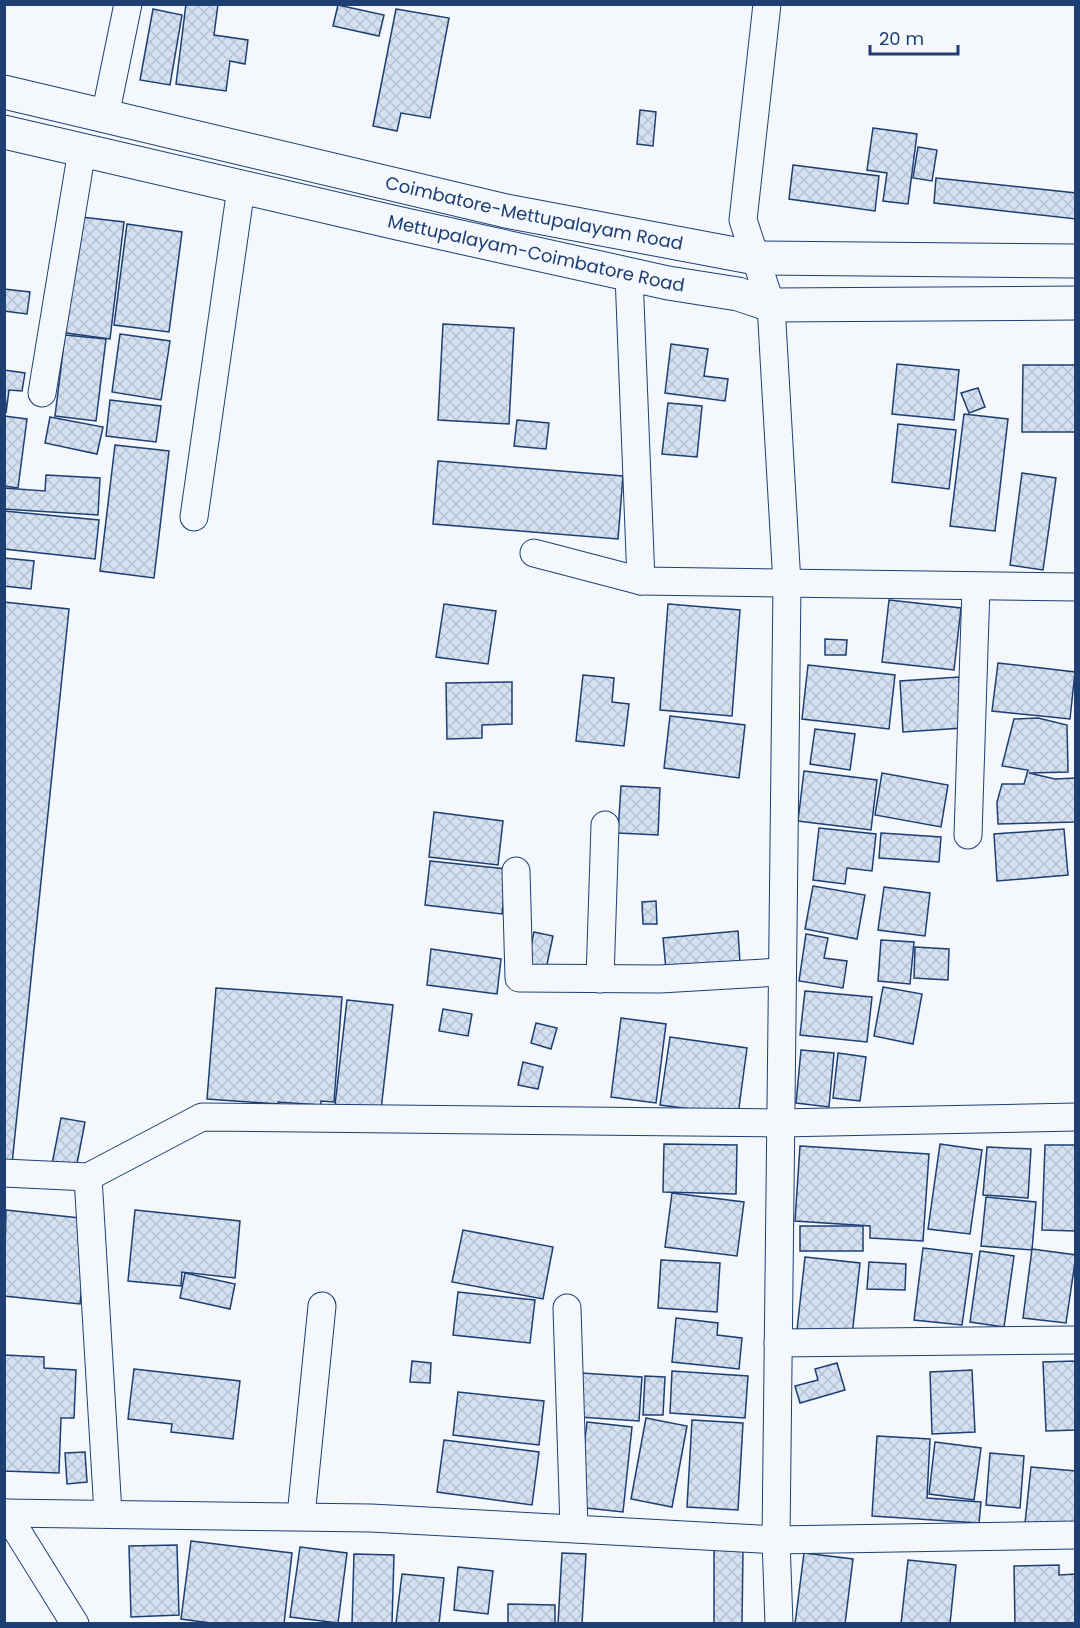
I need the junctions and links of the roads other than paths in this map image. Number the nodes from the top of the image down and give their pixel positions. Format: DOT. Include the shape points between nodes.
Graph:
graph roads {
  1 [pos="128,4"];
  2 [pos="767,4"];
  3 [pos="4,92"];
  4 [pos="105,116"];
  5 [pos="4,132"];
  6 [pos="82,150"];
  7 [pos="241,188"];
  8 [pos="756,258"];
  9 [pos="1076,261"];
  10 [pos="629,275"];
  11 [pos="1076,303"];
  12 [pos="771,305"];
  13 [pos="42,393"];
  14 [pos="194,517"];
  15 [pos="534,553"];
  16 [pos="641,582"];
  17 [pos="787,584"];
  18 [pos="976,586"];
  19 [pos="1076,587"];
  20 [pos="605,825"];
  21 [pos="968,835"];
  22 [pos="516,871"];
  23 [pos="781,972"];
  24 [pos="600,979"];
  25 [pos="1076,1117"];
  26 [pos="780,1123"];
  27 [pos="4,1173"];
  28 [pos="88,1177"];
  29 [pos="322,1306"];
  30 [pos="567,1308"];
  31 [pos="1076,1340"];
  32 [pos="778,1343"];
  33 [pos="5,1513"];
  34 [pos="108,1513"];
  35 [pos="301,1516"];
  36 [pos="574,1528"];
  37 [pos="1076,1535"];
  38 [pos="776,1540"];
  39 [pos="75,1623"];
  40 [pos="778,1623"];
  1 -- 4 [label="street"];
  2 -- 8 [label="street" via="743,220"];
  3 -- 4 [label="highway, Coimbatore-Mettupalayam Road"];
  4 -- 8 [label="highway, Coimbatore-Mettupalayam Road" via="506,210"];
  5 -- 6 [label="highway, Mettupalayam-Coimbatore Road"];
  6 -- 7 [label="highway, Mettupalayam-Coimbatore Road"];
  6 -- 13 [label="street"];
  7 -- 10 [label="highway, Mettupalayam-Coimbatore Road"];
  7 -- 14 [label="street"];
  8 -- 9 [label="highway, Coimbatore-Mettupalayam Road"];
  8 -- 12 [label="street"];
  10 -- 12 [label="highway, Mettupalayam-Coimbatore Road" via="738,294"];
  10 -- 16 [label="street"];
  11 -- 12 [label="highway, Mettupalayam-Coimbatore Road"];
  12 -- 17 [label="street"];
  15 -- 16 [label="street"];
  16 -- 17 [label="street"];
  17 -- 18 [label="street"];
  17 -- 23 [label="street"];
  18 -- 19 [label="street"];
  18 -- 21 [label="street"];
  20 -- 24 [label="street"];
  22 -- 24 [label="street" via="519,978"];
  23 -- 24 [label="street"];
  23 -- 26 [label="street"];
  25 -- 26 [label="street"];
  26 -- 28 [label="street" via="202,1117"];
  26 -- 32 [label="street"];
  27 -- 28 [label="street"];
  28 -- 34 [label="street"];
  29 -- 35 [label="street"];
  30 -- 36 [label="street"];
  31 -- 32 [label="street"];
  32 -- 38 [label="street"];
  33 -- 34 [label="street"];
  33 -- 39 [label="street"];
  34 -- 35 [label="street"];
  35 -- 36 [label="street"];
  36 -- 38 [label="street"];
  37 -- 38 [label="street"];
  38 -- 40 [label="street"];
}
